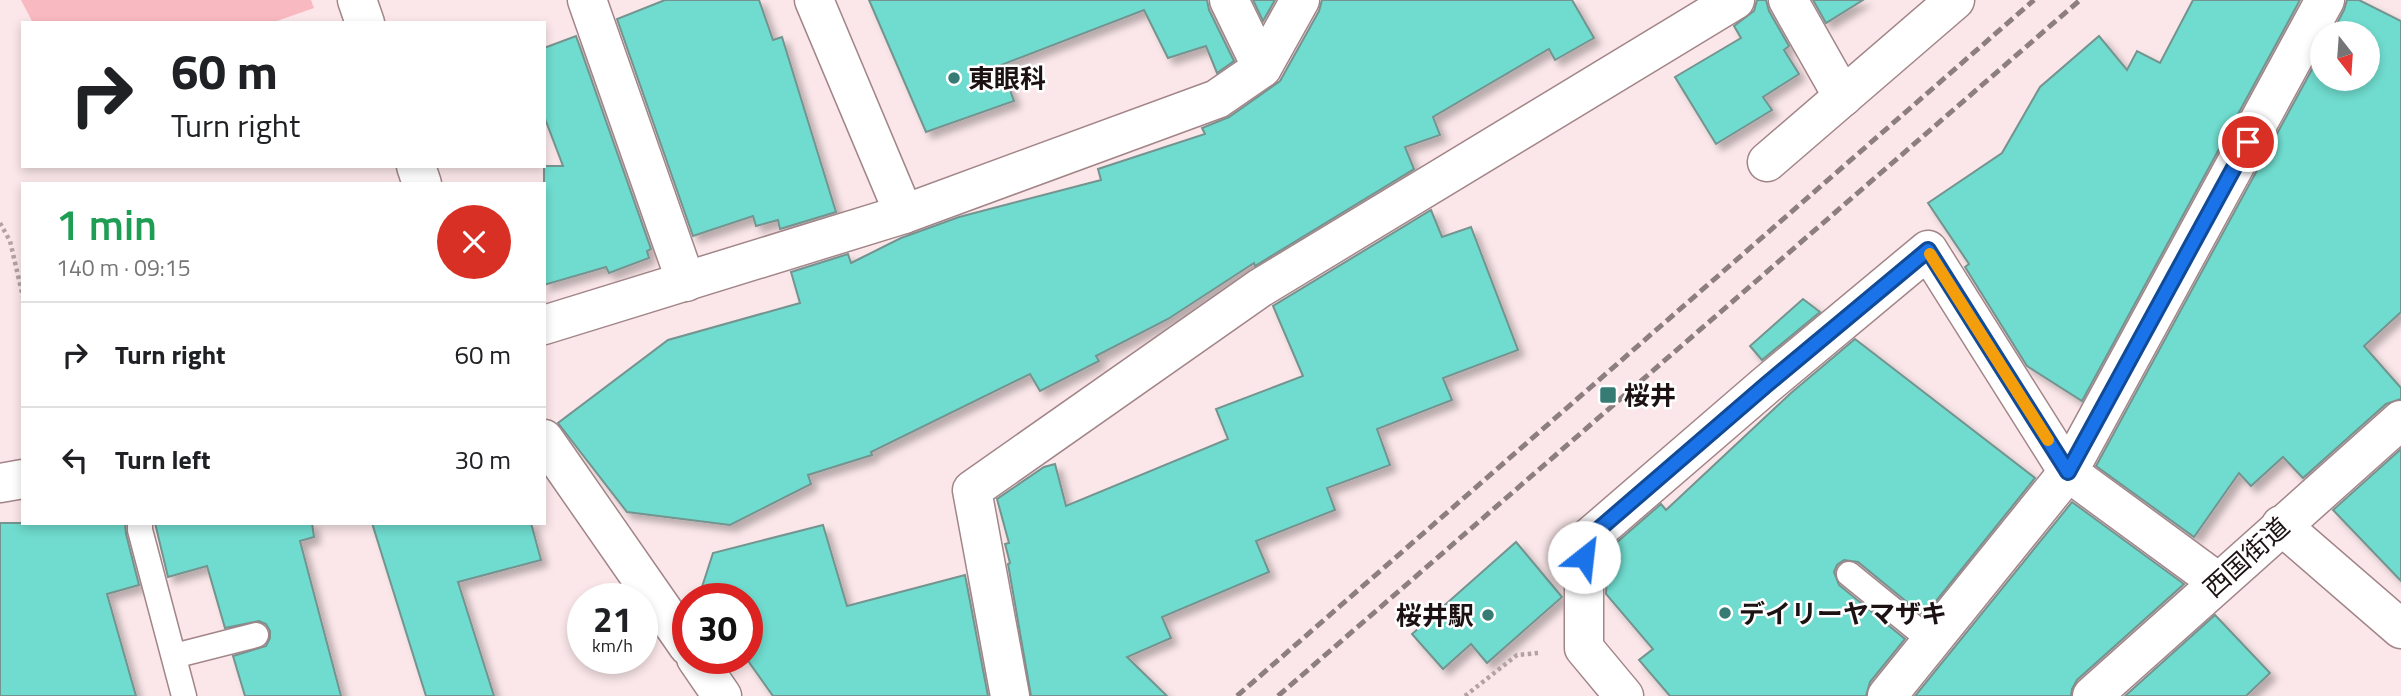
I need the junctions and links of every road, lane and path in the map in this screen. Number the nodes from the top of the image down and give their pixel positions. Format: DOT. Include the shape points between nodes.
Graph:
graph roads {
  1 [pos="357,0"];
  2 [pos="587,0"];
  3 [pos="814,0"];
  4 [pos="1229,0"];
  5 [pos="1300,0"];
  6 [pos="1735,0"];
  7 [pos="1788,0"];
  8 [pos="1955,0"];
  9 [pos="2325,0"];
  10 [pos="364,21"];
  11 [pos="1262,68"];
  12 [pos="1843,97"];
  13 [pos="1767,162"];
  14 [pos="904,214"];
  15 [pos="0,223"];
  16 [pos="687,282"];
  17 [pos="21,289"];
  18 [pos="546,324"];
  19 [pos="2401,420"];
  20 [pos="546,442"];
  21 [pos="2068,472"];
  22 [pos="21,479"];
  23 [pos="0,483"];
  24 [pos="140,525"];
  25 [pos="2281,525"];
  26 [pos="1849,574"];
  27 [pos="2218,582"];
  28 [pos="672,623"];
  29 [pos="2401,629"];
  30 [pos="256,635"];
  31 [pos="1930,640"];
  32 [pos="1584,648"];
  33 [pos="174,656"];
  34 [pos="707,674"];
  35 [pos="184,696"];
  36 [pos="722,696"];
  37 [pos="1010,696"];
  38 [pos="1465,696"];
  39 [pos="1624,696"];
  40 [pos="1887,696"];
  41 [pos="2092,696"];
  1 -- 10 [label="street"];
  2 -- 16 [label="street"];
  3 -- 14 [label="street"];
  4 -- 11 [label="street"];
  5 -- 11 [label="street"];
  6 -- 37 [label="street" via="1261,288 972,490"];
  7 -- 12 [label="street"];
  8 -- 12 [label="street"];
  9 -- 21 [label="street"];
  11 -- 14 [label="street" via="1217,99"];
  12 -- 13 [label="street"];
  14 -- 16 [label="street"];
  15 -- 17 [label="path" via="10,241"];
  16 -- 18 [label="street"];
  19 -- 25 [label="street, 西国街道"];
  20 -- 28 [label="street"];
  21 -- 27 [label="street"];
  21 -- 31 [label="street"];
  21 -- 32 [label="street" via="1928,250 1584,542"];
  22 -- 23 [label="street"];
  24 -- 33 [label="lane"];
  25 -- 27 [label="street, 西国街道"];
  25 -- 29 [label="street"];
  26 -- 31 [label="lane"];
  27 -- 41 [label="street, 西国街道"];
  30 -- 33 [label="lane"];
  31 -- 40 [label="street"];
  32 -- 38 [label="path" via="1517,655"];
  32 -- 39 [label="street"];
  33 -- 35 [label="lane"];
  34 -- 36 [label="street"];
}
